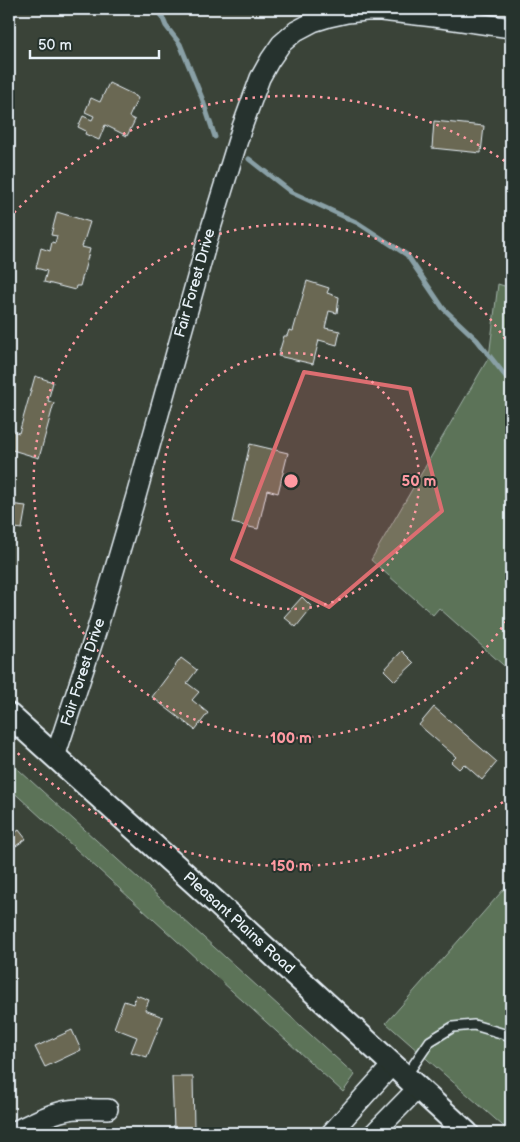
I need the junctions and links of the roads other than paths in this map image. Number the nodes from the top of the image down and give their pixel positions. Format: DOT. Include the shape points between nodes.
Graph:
graph roads {
  1 [pos="511,28"];
  2 [pos="9,715"];
  3 [pos="55,757"];
  4 [pos="511,1036"];
  5 [pos="405,1076"];
  6 [pos="108,1110"];
  7 [pos="10,1133"];
  8 [pos="331,1133"];
  9 [pos="374,1133"];
  10 [pos="467,1133"];
  1 -- 3 [label="street, Fair Forest Drive" via="381,11 347,13 313,22 296,31 270,60 242,128 212,222 98,626"];
  2 -- 3 [label="street, Pleasant Plains Road"];
  3 -- 5 [label="street, Pleasant Plains Road"];
  4 -- 5 [label="lane" via="474,1025 452,1027 430,1041"];
  5 -- 8 [label="street"];
  5 -- 9 [label="street"];
  5 -- 10 [label="street, Pleasant Plains Road"];
  6 -- 7 [label="street" via="66,1110"];
}
